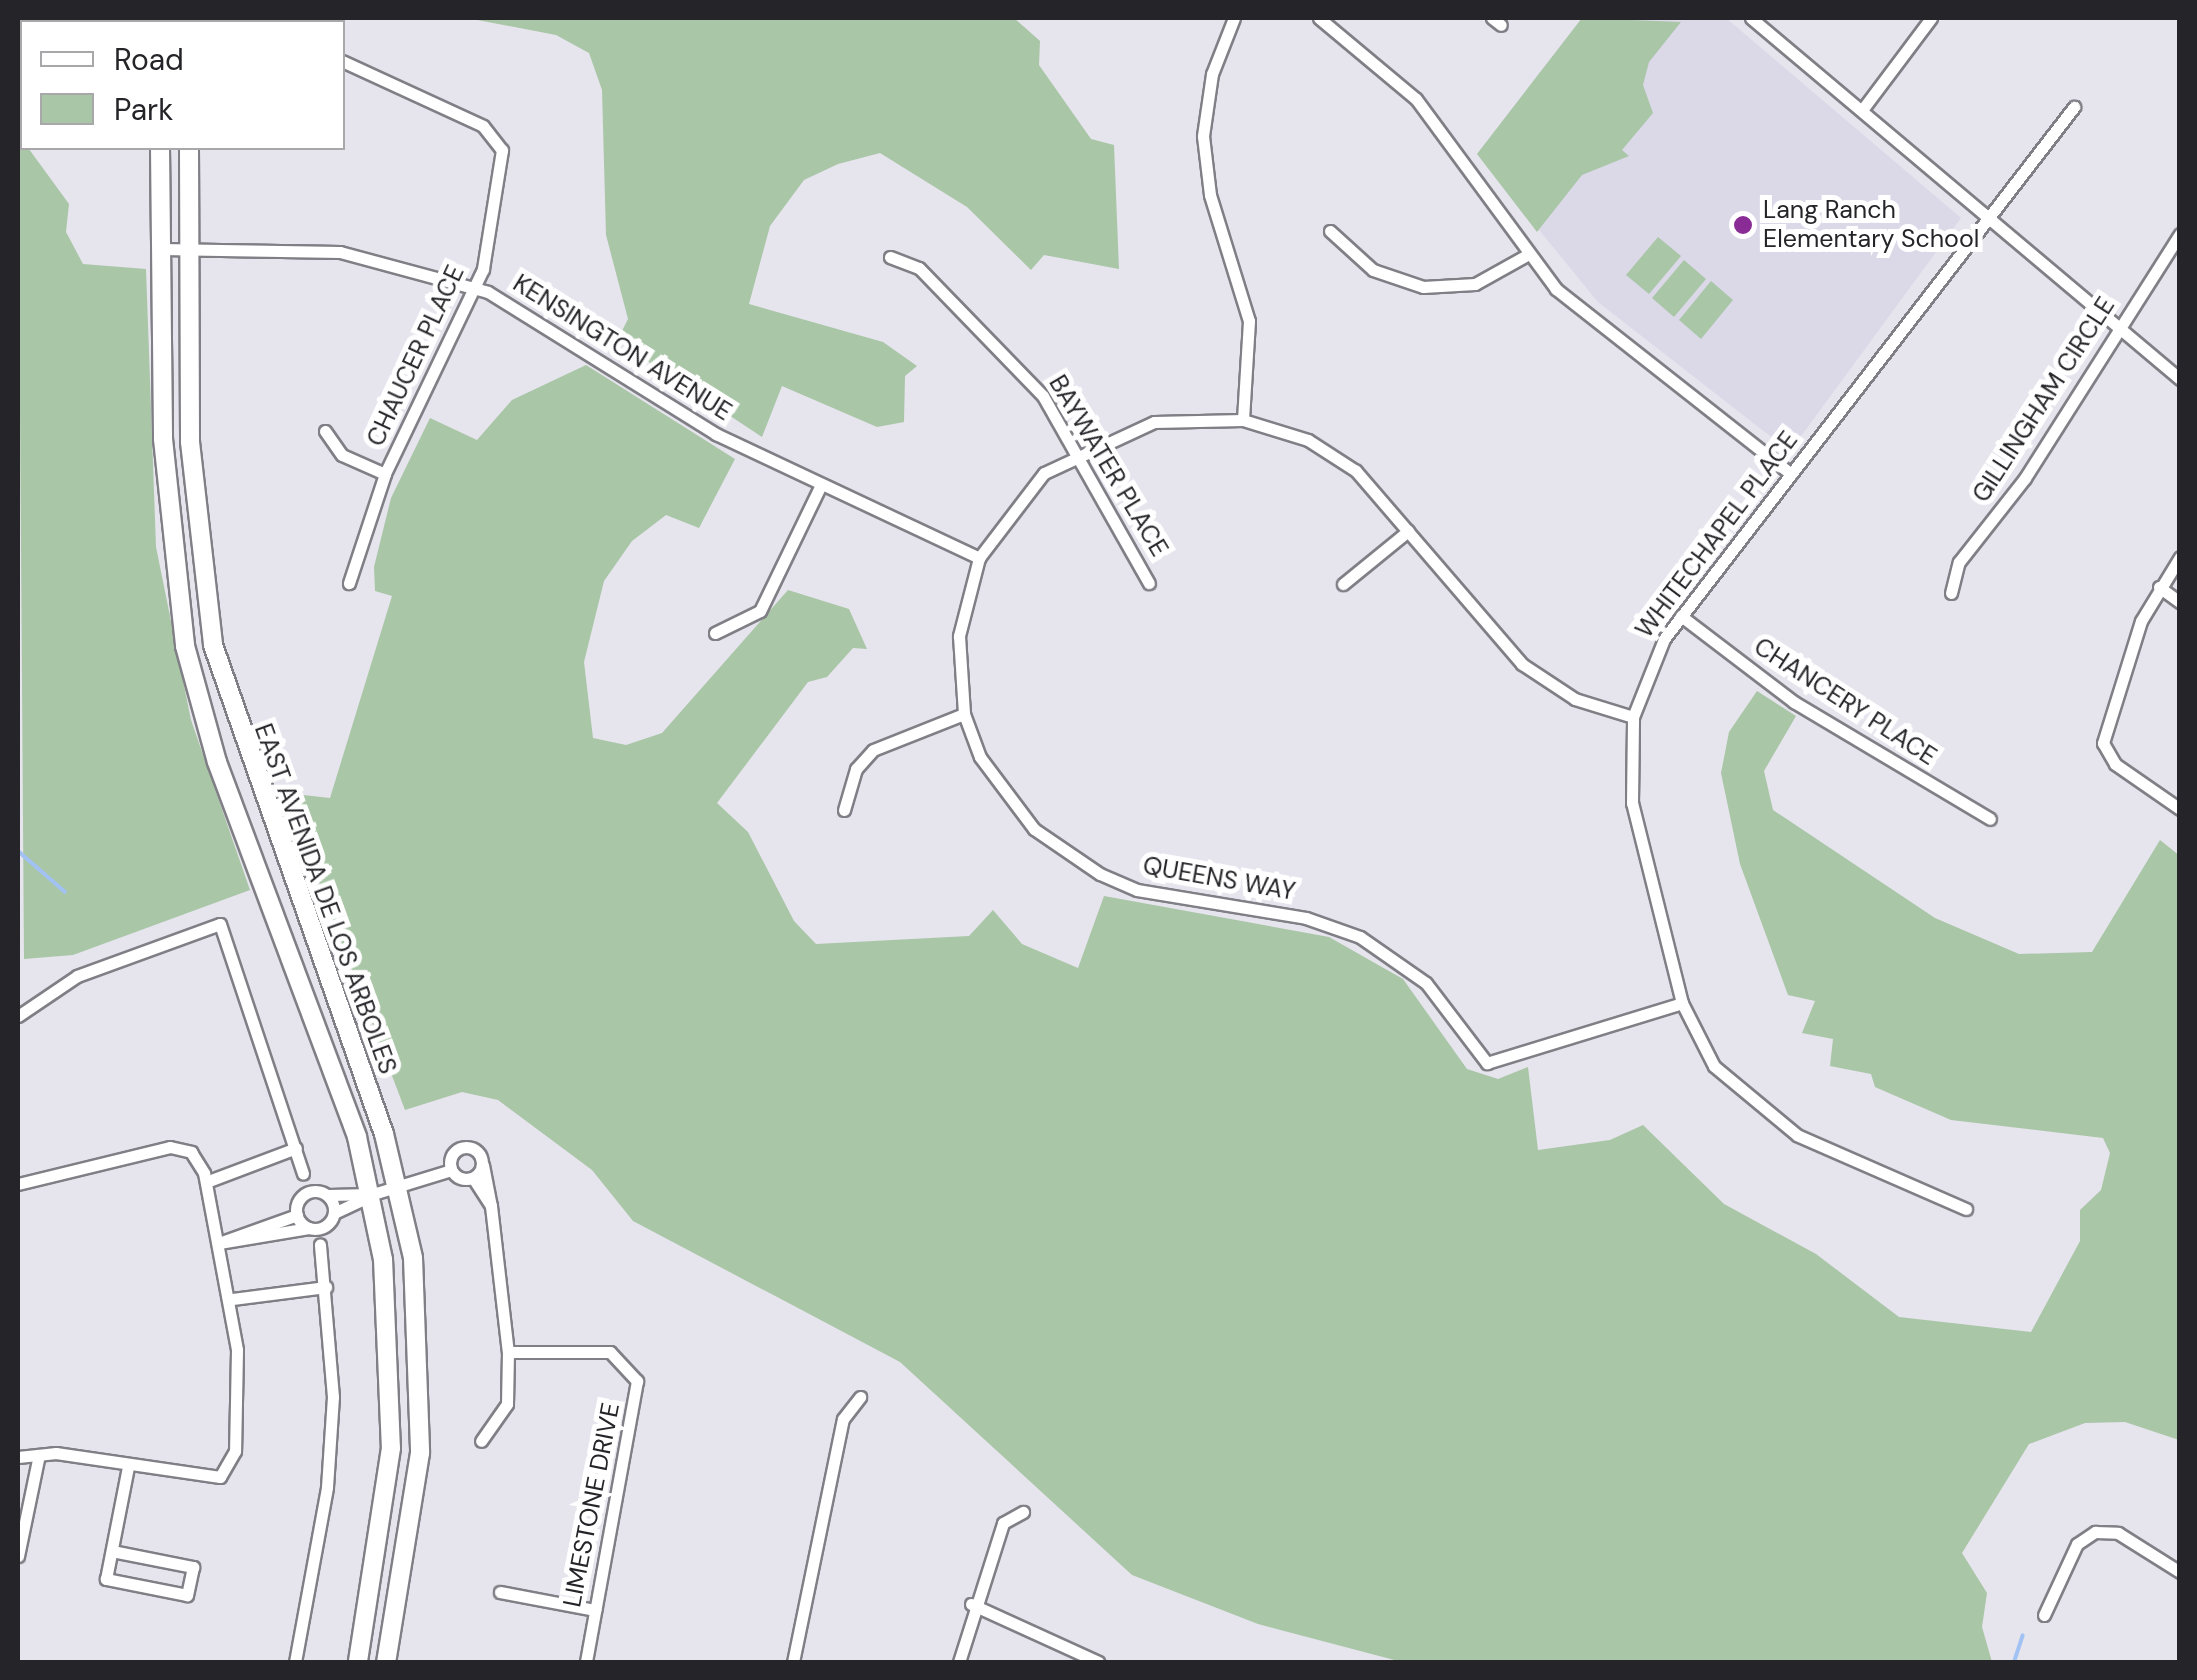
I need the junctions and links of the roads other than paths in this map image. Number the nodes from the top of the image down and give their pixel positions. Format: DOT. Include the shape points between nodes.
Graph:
graph roads {
  1 [pos="1234,18"];
  2 [pos="1319,18"];
  3 [pos="1751,18"];
  4 [pos="1931,18"];
  5 [pos="345,62"];
  6 [pos="2074,108"];
  7 [pos="1862,110"];
  8 [pos="160,150"];
  9 [pos="188,150"];
  10 [pos="1986,214"];
  11 [pos="1330,231"];
  12 [pos="2180,234"];
  13 [pos="189,248"];
  14 [pos="160,249"];
  15 [pos="1525,256"];
  16 [pos="890,257"];
  17 [pos="475,287"];
  18 [pos="2118,326"];
  19 [pos="2180,380"];
  20 [pos="1242,420"];
  21 [pos="325,432"];
  22 [pos="1076,450"];
  23 [pos="385,474"];
  24 [pos="1791,474"];
  25 [pos="821,485"];
  26 [pos="1408,531"];
  27 [pos="2180,557"];
  28 [pos="980,558"];
  29 [pos="348,583"];
  30 [pos="1150,583"];
  31 [pos="1344,584"];
  32 [pos="2160,587"];
  33 [pos="1951,593"];
  34 [pos="2180,602"];
  35 [pos="1681,616"];
  36 [pos="715,634"];
  37 [pos="964,714"];
  38 [pos="1633,718"];
  39 [pos="2180,809"];
  40 [pos="844,810"];
  41 [pos="1990,820"];
  42 [pos="1682,1003"];
  43 [pos="18,1016"];
  44 [pos="296,1148"];
  45 [pos="483,1165"];
  46 [pos="451,1170"];
  47 [pos="303,1174"];
  48 [pos="473,1178"];
  49 [pos="206,1182"];
  50 [pos="18,1184"];
  51 [pos="401,1188"];
  52 [pos="373,1194"];
  53 [pos="328,1195"];
  54 [pos="492,1206"];
  55 [pos="1966,1209"];
  56 [pos="334,1213"];
  57 [pos="297,1215"];
  58 [pos="309,1228"];
  59 [pos="220,1243"];
  60 [pos="320,1246"];
  61 [pos="326,1287"];
  62 [pos="232,1298"];
  63 [pos="508,1352"];
  64 [pos="860,1397"];
  65 [pos="481,1441"];
  66 [pos="39,1455"];
  67 [pos="18,1457"];
  68 [pos="128,1467"];
  69 [pos="1023,1512"];
  70 [pos="112,1550"];
  71 [pos="18,1556"];
  72 [pos="2180,1572"];
  73 [pos="500,1592"];
  74 [pos="971,1604"];
  75 [pos="595,1610"];
  76 [pos="2044,1615"];
  77 [pos="295,1662"];
  78 [pos="358,1662"];
  79 [pos="386,1662"];
  80 [pos="586,1662"];
  81 [pos="793,1662"];
  82 [pos="959,1662"];
  83 [pos="1098,1662"];
  1 -- 20 [label="street" via="1212,74 1204,136 1210,194 1249,322"];
  2 -- 15 [label="street" via="1416,99"];
  3 -- 7 [label="street"];
  4 -- 7 [label="street"];
  5 -- 17 [label="street, CHAUCER PLACE" via="498,139 492,236"];
  6 -- 10 [label="street, WHITECHAPEL PLACE"];
  7 -- 10 [label="street"];
  8 -- 14 [label="main road, EAST AVENIDA DE LOS ARBOLES"];
  9 -- 13 [label="main road, EAST AVENIDA DE LOS ARBOLES"];
  10 -- 18 [label="street"];
  10 -- 24 [label="street, WHITECHAPEL PLACE"];
  11 -- 15 [label="street" via="1373,270 1423,288 1475,284"];
  12 -- 18 [label="street, GILLINGHAM CIRCLE"];
  13 -- 14 [label="street, KENSINGTON AVENUE"];
  13 -- 17 [label="street, KENSINGTON AVENUE" via="340,252"];
  13 -- 51 [label="main road, EAST AVENIDA DE LOS ARBOLES" via="193,498 213,645"];
  14 -- 52 [label="main road, EAST AVENIDA DE LOS ARBOLES" via="163,439 185,646 217,762"];
  15 -- 24 [label="street" via="1590,319"];
  16 -- 22 [label="street, BAYWATER PLACE" via="919,268 1016,364"];
  17 -- 23 [label="street, CHAUCER PLACE"];
  17 -- 25 [label="street, KENSINGTON AVENUE" via="716,434"];
  18 -- 19 [label="street"];
  18 -- 33 [label="street, GILLINGHAM CIRCLE" via="2025,478 1959,562"];
  20 -- 22 [label="street, QUEENS WAY" via="1154,422"];
  20 -- 26 [label="street, QUEENS WAY" via="1333,455"];
  21 -- 23 [label="street" via="342,455"];
  22 -- 28 [label="street, QUEENS WAY" via="1019,498"];
  22 -- 30 [label="street, BAYWATER PLACE"];
  23 -- 29 [label="street, CHAUCER PLACE"];
  24 -- 35 [label="street, WHITECHAPEL PLACE"];
  25 -- 28 [label="street, KENSINGTON AVENUE"];
  25 -- 36 [label="street" via="760,611"];
  26 -- 31 [label="street"];
  26 -- 38 [label="street, QUEENS WAY" via="1522,664 1575,700"];
  27 -- 32 [label="street"];
  28 -- 37 [label="street, QUEENS WAY" via="959,636"];
  32 -- 34 [label="street"];
  32 -- 39 [label="street" via="2102,744 2115,764"];
  35 -- 38 [label="street, WHITECHAPEL PLACE" via="1649,666"];
  35 -- 41 [label="street, CHANCERY PLACE" via="1794,702"];
  37 -- 40 [label="street" via="874,750 856,769"];
  37 -- 42 [label="street, QUEENS WAY" via="1003,793 1068,856 1137,890 1306,918 1360,936 1426,983 1487,1063"];
  38 -- 42 [label="street, WHITECHAPEL PLACE" via="1632,803"];
  42 -- 55 [label="street, WHITECHAPEL PLACE" via="1714,1066 1764,1116"];
  43 -- 44 [label="street" via="76,976 220,924"];
  44 -- 47 [label="street"];
  44 -- 49 [label="street"];
  45 -- 46 [label="street" via="476,1150 461,1147"];
  45 -- 48 [label="street"];
  45 -- 54 [label="street"];
  46 -- 48 [label="street"];
  46 -- 51 [label="street"];
  48 -- 54 [label="street"];
  49 -- 50 [label="street" via="191,1152 170,1147"];
  49 -- 59 [label="street"];
  51 -- 52 [label="street"];
  51 -- 79 [label="main road, EAST AVENIDA DE LOS ARBOLES" via="421,1419"];
  52 -- 53 [label="street"];
  52 -- 56 [label="street"];
  52 -- 78 [label="main road, EAST AVENIDA DE LOS ARBOLES" via="391,1320 392,1448"];
  53 -- 56 [label="street"];
  53 -- 57 [label="street" via="305,1193"];
  54 -- 63 [label="street"];
  56 -- 58 [label="street"];
  57 -- 58 [label="street"];
  57 -- 59 [label="street"];
  58 -- 59 [label="street"];
  59 -- 62 [label="street"];
  60 -- 61 [label="street"];
  61 -- 62 [label="street"];
  61 -- 77 [label="street" via="327,1487"];
  62 -- 68 [label="street" via="228,1470 199,1480"];
  63 -- 65 [label="street" via="507,1404"];
  63 -- 75 [label="street, LIMESTONE DRIVE" via="610,1352 634,1371"];
  64 -- 81 [label="street" via="843,1420"];
  66 -- 67 [label="street"];
  66 -- 68 [label="street"];
  66 -- 71 [label="street"];
  68 -- 70 [label="street"];
  69 -- 74 [label="street" via="1003,1523"];
  70 -- 70 [label="street" via="193,1566 188,1595 106,1579"];
  72 -- 76 [label="street" via="2118,1533 2095,1532 2077,1544"];
  73 -- 75 [label="street"];
  74 -- 82 [label="street"];
  74 -- 83 [label="street"];
  75 -- 80 [label="street, LIMESTONE DRIVE"];
}
